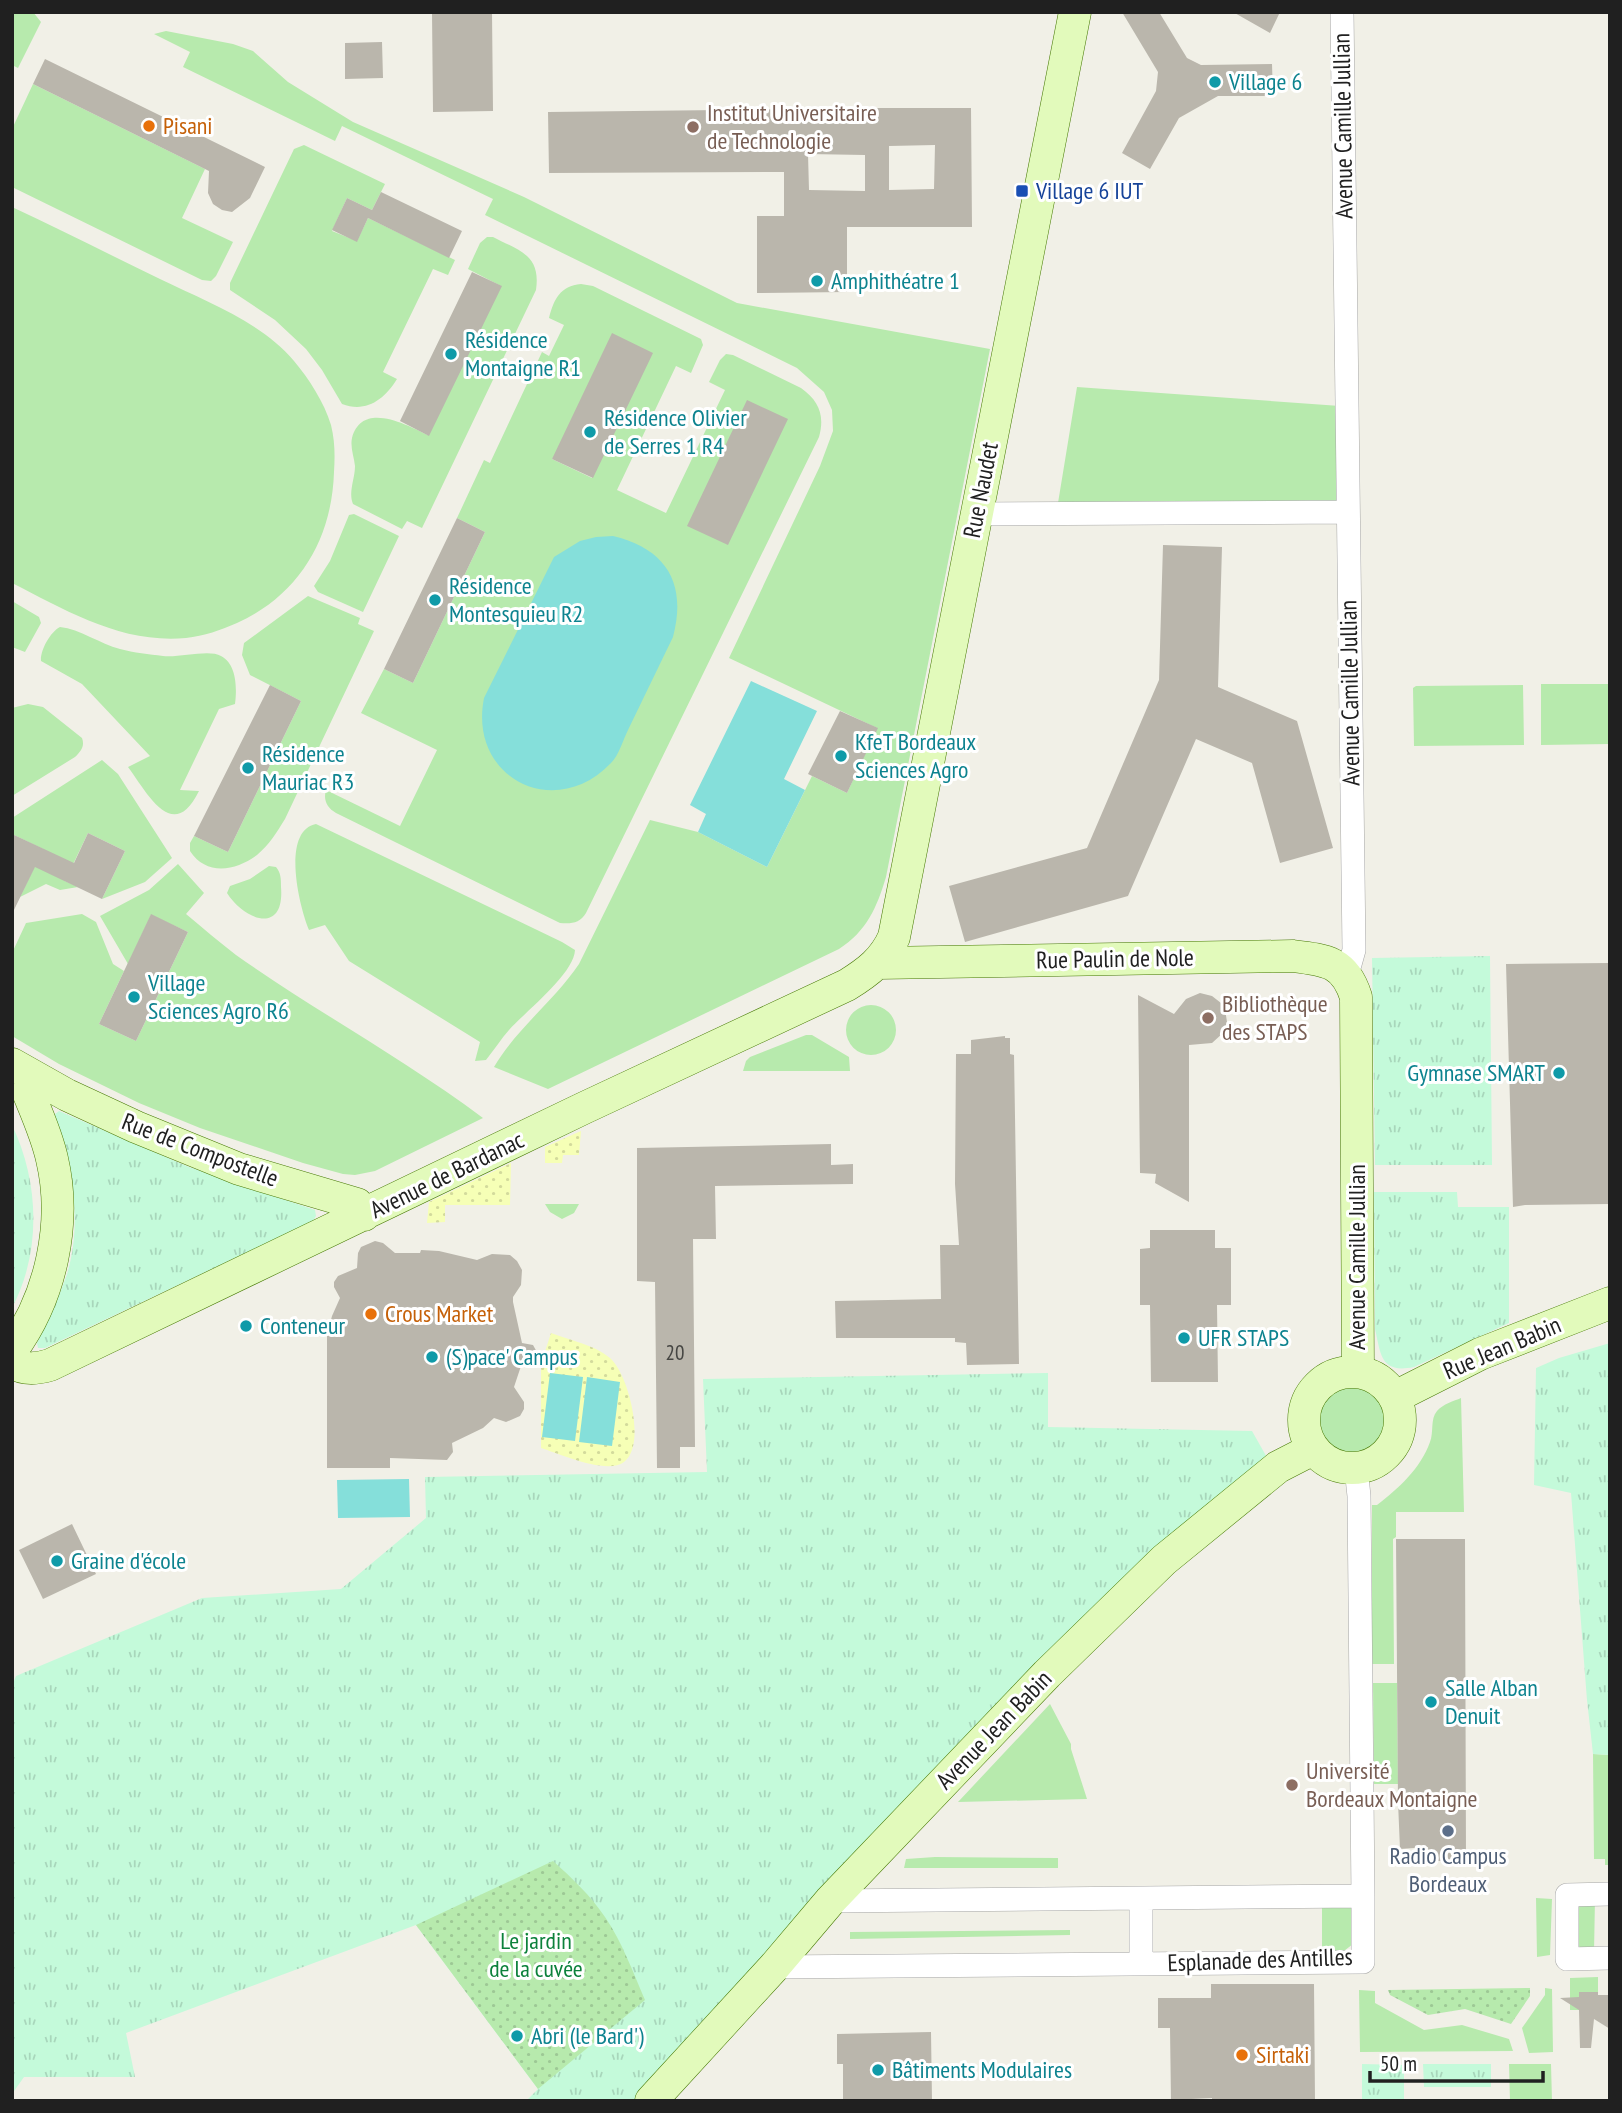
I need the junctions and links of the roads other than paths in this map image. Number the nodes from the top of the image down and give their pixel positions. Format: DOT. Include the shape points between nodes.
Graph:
graph roads {
  1 [pos="1074,12"];
  2 [pos="1342,12"];
  3 [pos="1348,512"];
  4 [pos="976,514"];
  5 [pos="878,963"];
  6 [pos="1347,975"];
  7 [pos="24,1071"];
  8 [pos="364,1215"];
  9 [pos="1610,1303"];
  10 [pos="12,1350"];
  11 [pos="12,1363"];
  12 [pos="1358,1371"];
  13 [pos="1395,1396"];
  14 [pos="1313,1448"];
  15 [pos="1356,1468"];
  16 [pos="1606,1894"];
  17 [pos="1363,1896"];
  18 [pos="1140,1899"];
  19 [pos="830,1901"];
  20 [pos="1605,1958"];
  21 [pos="1141,1964"];
  22 [pos="774,1967"];
  23 [pos="651,2101"];
  1 -- 4 [label="street, Rue Naudet"];
  2 -- 3 [label="street, Avenue Camille Jullian"];
  3 -- 4 [label="street"];
  3 -- 6 [label="street, Avenue Camille Jullian" via="1354,950"];
  4 -- 5 [label="street, Rue Naudet" via="894,937"];
  5 -- 6 [label="street, Rue Paulin de Nole" via="1293,956 1336,965"];
  5 -- 8 [label="street, Avenue de Bardanac" via="847,985"];
  6 -- 12 [label="street, Avenue Camille Jullian" via="1356,997"];
  7 -- 8 [label="street, Rue de Compostelle" via="136,1127 239,1169 357,1204"];
  7 -- 10 [label="street, Rue de Compostelle" via="52,1157 57,1224 35,1311"];
  8 -- 11 [label="street, Avenue de Bardanac" via="50,1365 36,1369"];
  9 -- 13 [label="street, Rue Jean Babin" via="1480,1354"];
  12 -- 13 [label="street" via="1385,1384"];
  12 -- 14 [label="street" via="1331,1376 1310,1395 1303,1422"];
  13 -- 15 [label="street" via="1400,1428 1395,1443 1372,1464"];
  14 -- 15 [label="street" via="1325,1460"];
  14 -- 19 [label="street, Avenue Jean Babin" via="1279,1467 1164,1560 1047,1674"];
  15 -- 17 [label="street"];
  16 -- 20 [label="street" via="1567,1895 1567,1959"];
  17 -- 18 [label="street"];
  17 -- 21 [label="street, Esplanade des Antilles" via="1363,1962"];
  18 -- 19 [label="street"];
  18 -- 21 [label="street"];
  19 -- 22 [label="street, Avenue Jean Babin"];
  21 -- 22 [label="street, Esplanade des Antilles"];
  22 -- 23 [label="street, Avenue Jean Babin"];
}
